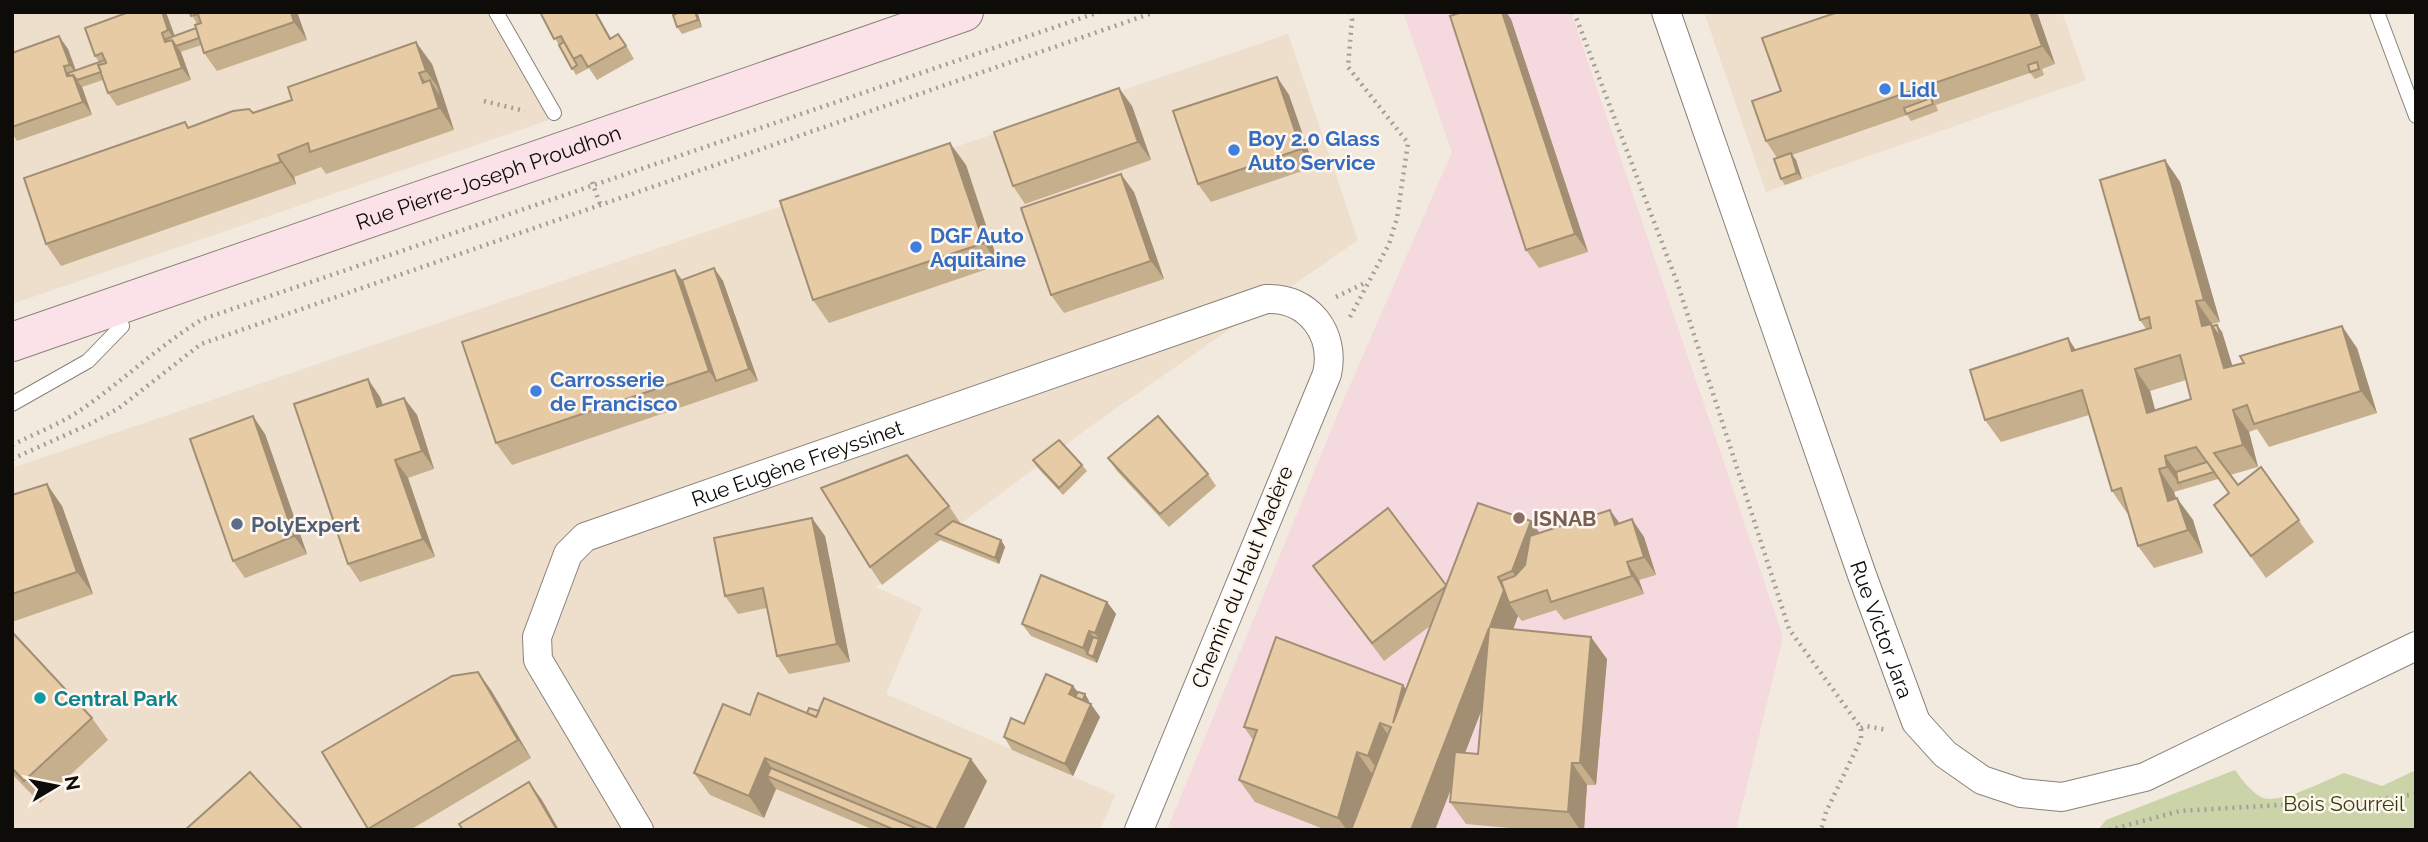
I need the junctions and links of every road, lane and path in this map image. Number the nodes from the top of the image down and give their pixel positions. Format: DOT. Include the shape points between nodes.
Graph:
graph roads {
  1 [pos="496,12"];
  2 [pos="964,12"];
  3 [pos="1099,12"];
  4 [pos="1154,12"];
  5 [pos="1350,12"];
  6 [pos="1574,12"];
  7 [pos="1666,12"];
  8 [pos="2378,12"];
  9 [pos="484,100"];
  10 [pos="554,113"];
  11 [pos="2416,116"];
  12 [pos="1366,282"];
  13 [pos="115,307"];
  14 [pos="1319,325"];
  15 [pos="12,342"];
  16 [pos="12,404"];
  17 [pos="12,445"];
  18 [pos="12,459"];
  19 [pos="2416,646"];
  20 [pos="2416,793"];
  21 [pos="639,830"];
  22 [pos="1139,830"];
  23 [pos="1821,830"];
  24 [pos="2109,830"];
  1 -- 10 [label="lane"];
  2 -- 13 [label="street, Rue Pierre-Joseph Proudhon"];
  3 -- 17 [label="path" via="203,319 82,409"];
  4 -- 18 [label="path" via="201,344 119,408"];
  5 -- 12 [label="path" via="1348,67 1408,143 1397,218 1379,265"];
  6 -- 23 [label="path" via="1677,282 1789,629 1861,729 1861,739"];
  7 -- 19 [label="street, Rue Victor Jara" via="1916,722 1945,754 1982,780 2021,793 2062,797 2145,777"];
  8 -- 11 [label="lane"];
  9 -- 10 [label="path" via="546,116"];
  13 -- 15 [label="street, Rue Pierre-Joseph Proudhon"];
  13 -- 16 [label="lane" via="122,326 88,361"];
  14 -- 21 [label="street, Rue Eugène Freyssinet" via="1300,306 1266,299 585,537 568,554 537,637 538,660"];
  14 -- 22 [label="street, Chemin du Haut Madère" via="1330,350 1327,374"];
  20 -- 24 [label="path" via="2180,811"];
}
